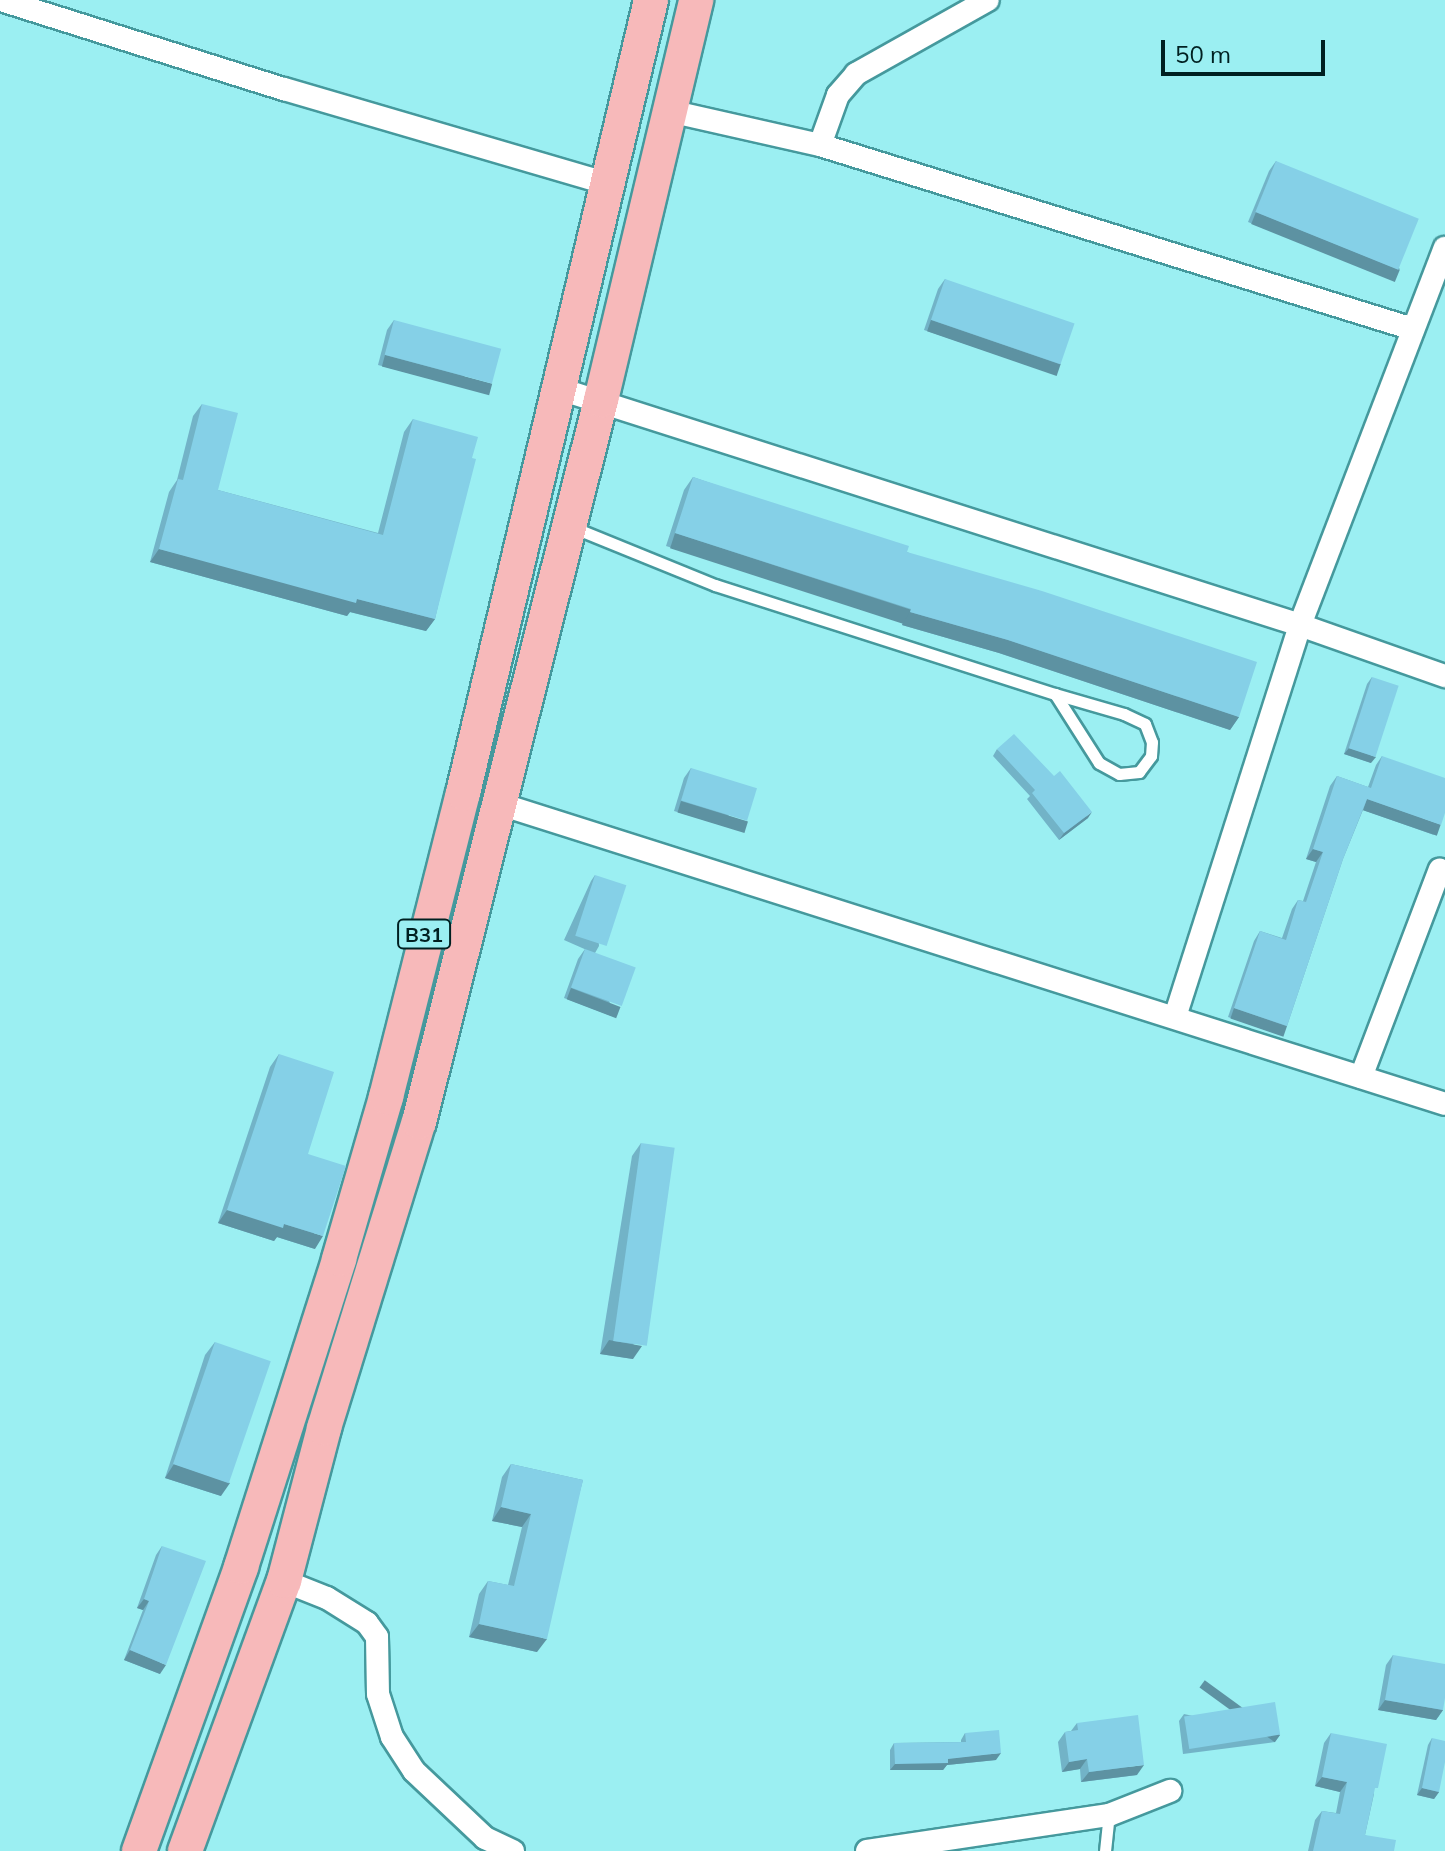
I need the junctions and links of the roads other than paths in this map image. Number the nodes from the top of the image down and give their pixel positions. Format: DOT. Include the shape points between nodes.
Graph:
graph roads {
  1 [pos="1,0"];
  2 [pos="651,0"];
  3 [pos="696,0"];
  4 [pos="988,0"];
  5 [pos="669,111"];
  6 [pos="820,145"];
  7 [pos="609,184"];
  8 [pos="1445,248"];
  9 [pos="1413,329"];
  10 [pos="560,389"];
  11 [pos="601,400"];
  12 [pos="568,525"];
  13 [pos="1300,625"];
  14 [pos="1445,676"];
  15 [pos="1055,694"];
  16 [pos="500,804"];
  17 [pos="1443,865"];
  18 [pos="443,874"];
  19 [pos="478,883"];
  20 [pos="1175,1017"];
  21 [pos="1361,1077"];
  22 [pos="1445,1104"];
  23 [pos="284,1581"];
  24 [pos="1170,1791"];
  25 [pos="1109,1815"];
  26 [pos="139,1851"];
  27 [pos="185,1851"];
  28 [pos="513,1851"];
  29 [pos="867,1851"];
  30 [pos="1105,1851"];
  1 -- 7 [label="street"];
  2 -- 7 [label="main road, B31"];
  3 -- 5 [label="main road, B31"];
  4 -- 6 [label="street" via="856,74 838,95"];
  5 -- 6 [label="street"];
  5 -- 11 [label="main road, B31"];
  6 -- 9 [label="street"];
  7 -- 10 [label="main road, B31"];
  8 -- 9 [label="street"];
  9 -- 13 [label="street"];
  10 -- 11 [label="street"];
  10 -- 18 [label="main road, B31"];
  11 -- 12 [label="main road, B31"];
  11 -- 13 [label="street"];
  12 -- 15 [label="lane" via="715,585"];
  12 -- 16 [label="main road, B31"];
  13 -- 14 [label="street"];
  13 -- 20 [label="street"];
  15 -- 15 [label="lane" via="1145,724 1151,756 1139,772 1119,774 1099,763"];
  16 -- 19 [label="main road, B31"];
  16 -- 20 [label="street"];
  17 -- 21 [label="street"];
  18 -- 19 [label="main road"];
  18 -- 26 [label="main road, B31" via="339,1259 241,1567"];
  19 -- 23 [label="main road, B31" via="419,1122 324,1428"];
  20 -- 21 [label="street"];
  21 -- 22 [label="street"];
  23 -- 27 [label="main road, B31"];
  23 -- 28 [label="street" via="327,1598 367,1623 377,1637 378,1694 392,1737 414,1771 485,1838"];
  24 -- 25 [label="street"];
  25 -- 29 [label="street"];
  25 -- 30 [label="lane"];
}
